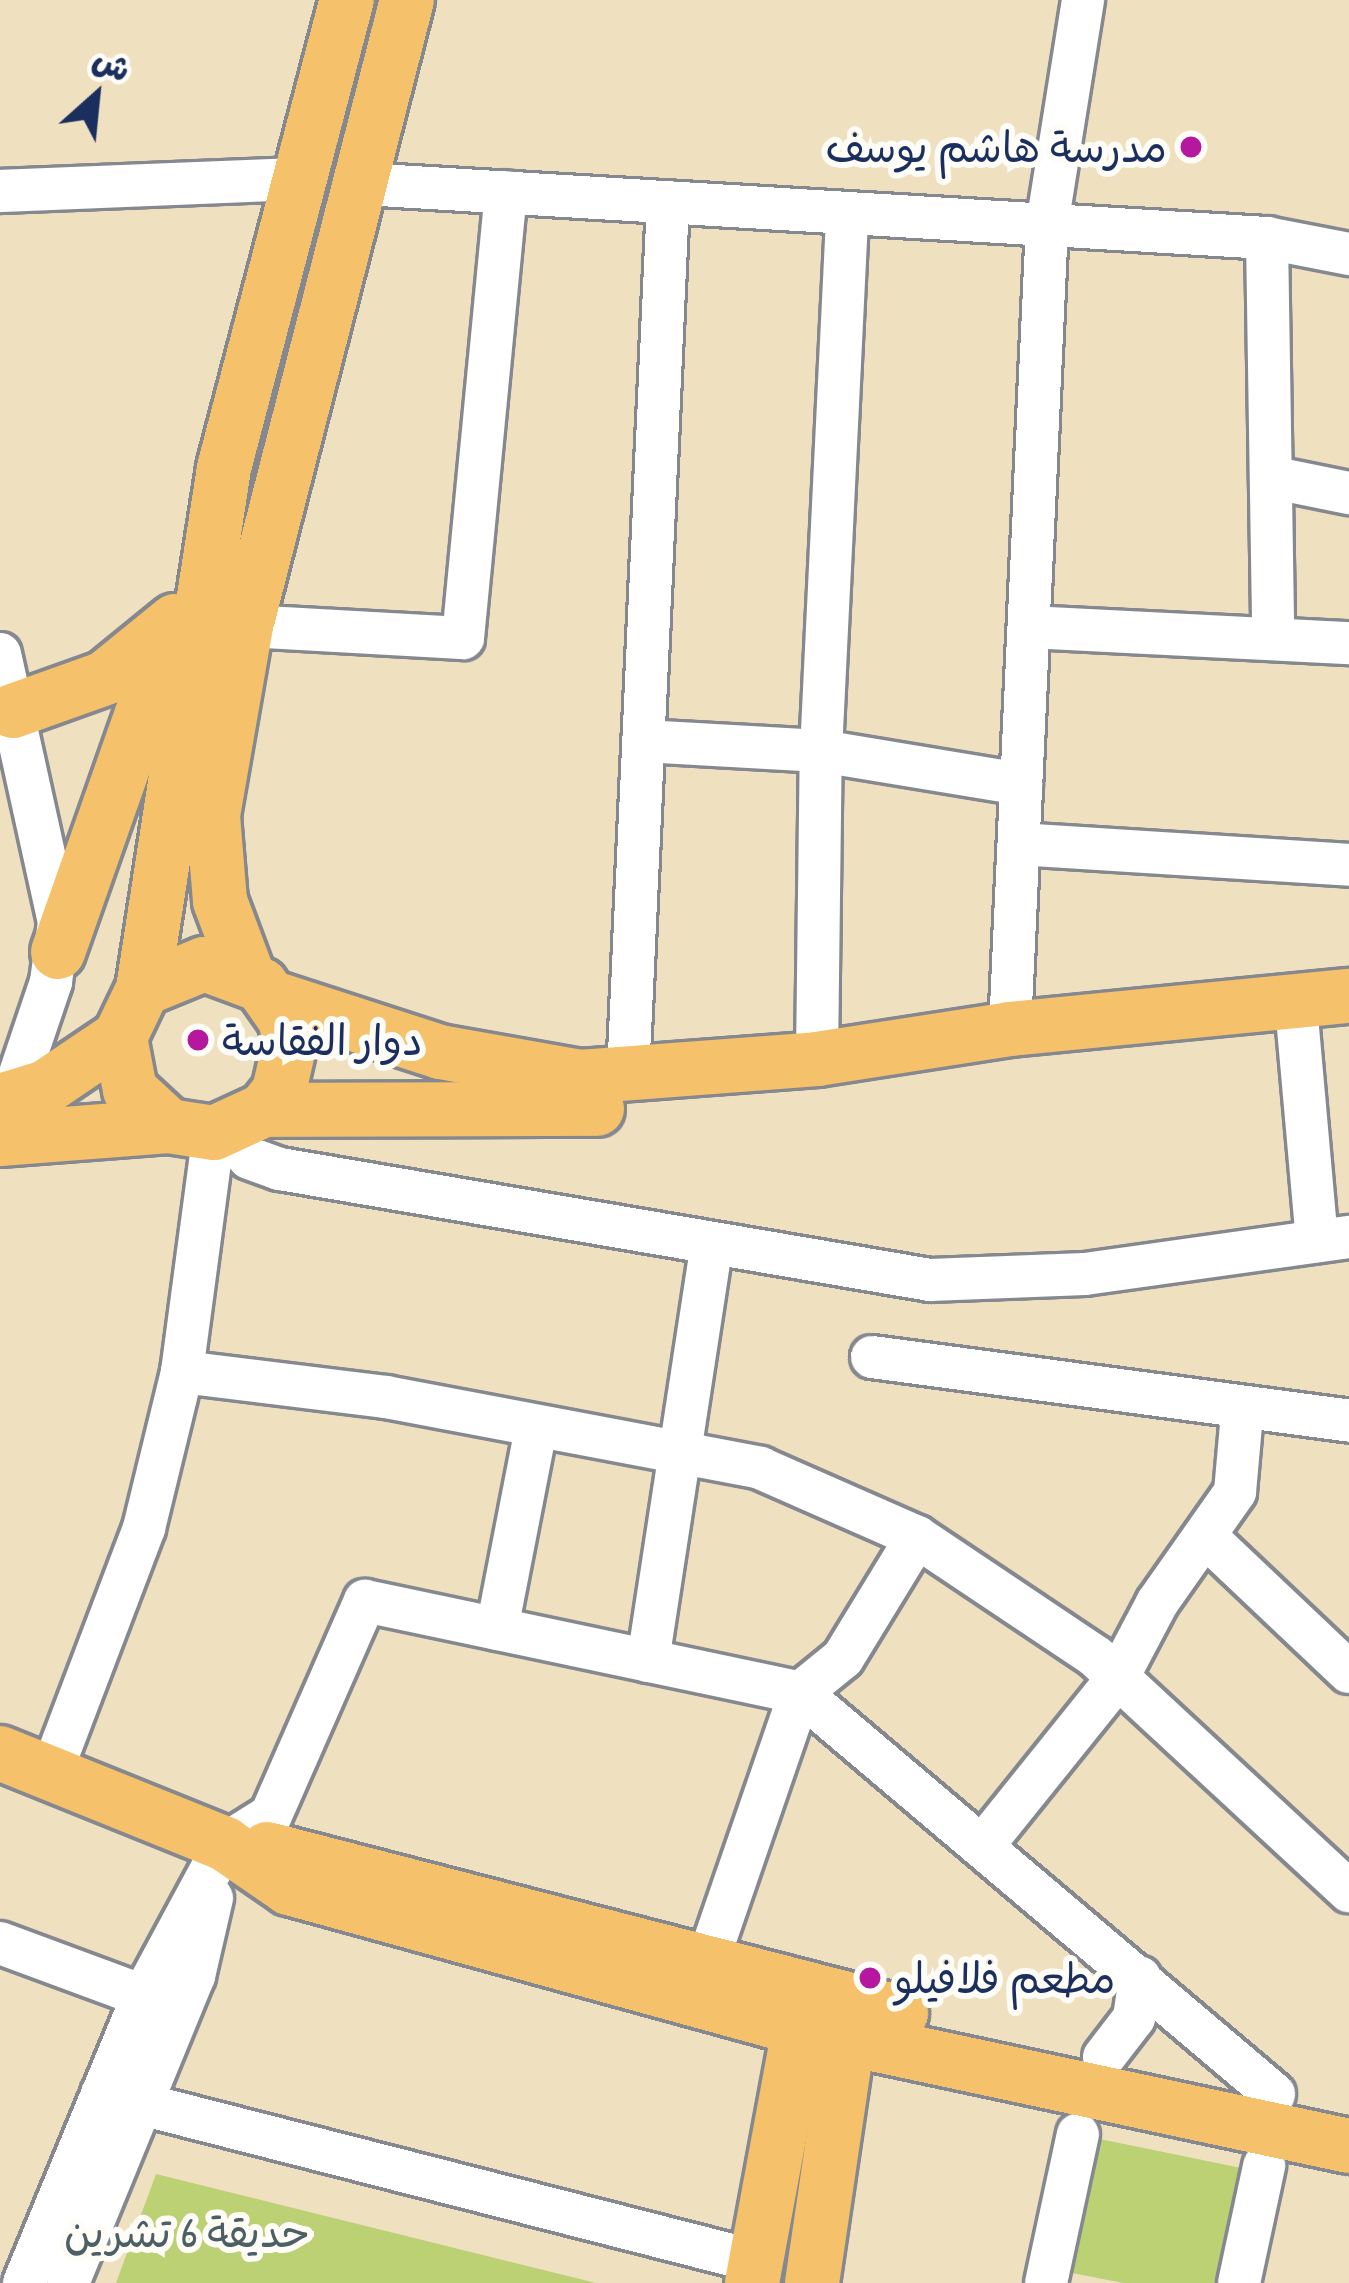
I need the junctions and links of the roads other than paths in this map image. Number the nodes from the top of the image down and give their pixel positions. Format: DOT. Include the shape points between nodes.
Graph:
graph roads {
  1 [pos="347,0"];
  2 [pos="407,0"];
  3 [pos="1083,0"];
  4 [pos="302,179"];
  5 [pos="363,184"];
  6 [pos="0,191"];
  7 [pos="506,192"];
  8 [pos="668,202"];
  9 [pos="847,219"];
  10 [pos="1047,225"];
  11 [pos="1267,238"];
  12 [pos="1349,254"];
  13 [pos="224,467"];
  14 [pos="1275,478"];
  15 [pos="284,480"];
  16 [pos="1349,493"];
  17 [pos="188,603"];
  18 [pos="246,626"];
  19 [pos="1030,628"];
  20 [pos="1273,638"];
  21 [pos="1349,643"];
  22 [pos="4,672"];
  23 [pos="643,741"];
  24 [pos="821,751"];
  25 [pos="1021,784"];
  26 [pos="21,821"];
  27 [pos="1019,844"];
  28 [pos="1349,865"];
  29 [pos="58,952"];
  30 [pos="260,987"];
  31 [pos="143,989"];
  32 [pos="1349,996"];
  33 [pos="1324,1028"];
  34 [pos="1010,1029"];
  35 [pos="120,1037"];
  36 [pos="818,1059"];
  37 [pos="628,1076"];
  38 [pos="218,1125"];
  39 [pos="3,1127"];
  40 [pos="1333,1239"];
  41 [pos="712,1245"];
  42 [pos="872,1357"];
  43 [pos="182,1372"];
  44 [pos="1242,1413"];
  45 [pos="1349,1421"];
  46 [pos="536,1429"];
  47 [pos="679,1453"];
  48 [pos="1205,1536"];
  49 [pos="916,1538"];
  50 [pos="497,1629"];
  51 [pos="647,1660"];
  52 [pos="1349,1672"];
  53 [pos="1117,1679"];
  54 [pos="800,1693"];
  55 [pos="0,1753"];
  56 [pos="51,1773"];
  57 [pos="985,1843"];
  58 [pos="225,1844"];
  59 [pos="1349,1891"];
  60 [pos="0,1943"];
  61 [pos="707,1963"];
  62 [pos="1140,1976"];
  63 [pos="143,1996"];
  64 [pos="827,2015"];
  65 [pos="1104,2057"];
  66 [pos="1274,2094"];
  67 [pos="122,2099"];
  68 [pos="1349,2110"];
  69 [pos="1078,2134"];
  70 [pos="1349,2146"];
  71 [pos="1264,2166"];
  72 [pos="753,2272"];
  73 [pos="813,2276"];
  74 [pos="24,2283"];
  75 [pos="68,2283"];
  76 [pos="1047,2283"];
  77 [pos="1239,2283"];
  1 -- 4 [label="main road"];
  2 -- 5 [label="main road"];
  3 -- 10 [label="street"];
  4 -- 6 [label="street"];
  4 -- 13 [label="main road"];
  5 -- 7 [label="street"];
  5 -- 15 [label="main road"];
  7 -- 8 [label="street"];
  7 -- 18 [label="street" via="463,638"];
  8 -- 9 [label="street"];
  8 -- 23 [label="street"];
  9 -- 10 [label="street"];
  9 -- 24 [label="street"];
  10 -- 11 [label="street"];
  10 -- 19 [label="street"];
  11 -- 12 [label="street"];
  11 -- 14 [label="street"];
  13 -- 15 [label="main road"];
  13 -- 17 [label="main road"];
  14 -- 16 [label="street"];
  14 -- 20 [label="street"];
  15 -- 18 [label="main road"];
  17 -- 22 [label="main road" via="105,678"];
  17 -- 29 [label="main road"];
  17 -- 31 [label="main road"];
  18 -- 30 [label="main road" via="213,815 220,901"];
  19 -- 20 [label="street"];
  19 -- 25 [label="street"];
  20 -- 21 [label="street"];
  22 -- 26 [label="street"];
  23 -- 24 [label="street"];
  23 -- 37 [label="street"];
  24 -- 25 [label="street"];
  24 -- 36 [label="street"];
  25 -- 27 [label="street"];
  26 -- 29 [label="street"];
  27 -- 28 [label="street"];
  27 -- 34 [label="street"];
  29 -- 39 [label="street"];
  30 -- 31 [label="main road" via="205,964"];
  30 -- 37 [label="main road" via="488,1064"];
  30 -- 38 [label="main road" via="285,1019 288,1068"];
  31 -- 35 [label="main road"];
  32 -- 34 [label="main road"];
  33 -- 38 [label="main road" via="611,1109"];
  33 -- 40 [label="street"];
  34 -- 36 [label="main road"];
  35 -- 38 [label="main road" via="130,1090"];
  35 -- 39 [label="main road"];
  36 -- 37 [label="main road"];
  38 -- 39 [label="main road"];
  38 -- 41 [label="street" via="249,1158 280,1168"];
  38 -- 43 [label="street"];
  40 -- 41 [label="street" via="1007,1281 930,1280"];
  41 -- 47 [label="street"];
  42 -- 44 [label="street" via="1193,1396"];
  43 -- 46 [label="street" via="386,1397"];
  43 -- 56 [label="street" via="144,1528"];
  44 -- 45 [label="street"];
  44 -- 48 [label="street" via="1235,1492"];
  46 -- 47 [label="street"];
  46 -- 50 [label="street"];
  47 -- 49 [label="street" via="760,1468"];
  47 -- 51 [label="street"];
  48 -- 52 [label="street"];
  48 -- 53 [label="street"];
  49 -- 53 [label="street"];
  49 -- 54 [label="street" via="843,1658"];
  50 -- 51 [label="street"];
  50 -- 58 [label="street" via="365,1600 271,1815"];
  51 -- 54 [label="street"];
  53 -- 57 [label="street"];
  53 -- 59 [label="street"];
  54 -- 57 [label="street"];
  54 -- 61 [label="street"];
  55 -- 56 [label="main road"];
  56 -- 58 [label="main road"];
  57 -- 62 [label="street"];
  58 -- 61 [label="main road" via="304,1853"];
  58 -- 63 [label="street"];
  58 -- 64 [label="main road" via="289,1888"];
  58 -- 67 [label="street" via="194,1976"];
  60 -- 63 [label="street"];
  61 -- 64 [label="main road"];
  62 -- 65 [label="street" via="1134,2018"];
  62 -- 66 [label="street"];
  63 -- 67 [label="street"];
  64 -- 65 [label="main road"];
  64 -- 70 [label="main road"];
  64 -- 72 [label="main road"];
  64 -- 73 [label="main road"];
  65 -- 66 [label="main road"];
  66 -- 68 [label="main road"];
  67 -- 72 [label="street"];
  67 -- 74 [label="street"];
  67 -- 75 [label="street"];
  69 -- 76 [label="street"];
  71 -- 77 [label="street"];
  72 -- 73 [label="main road"];
}
